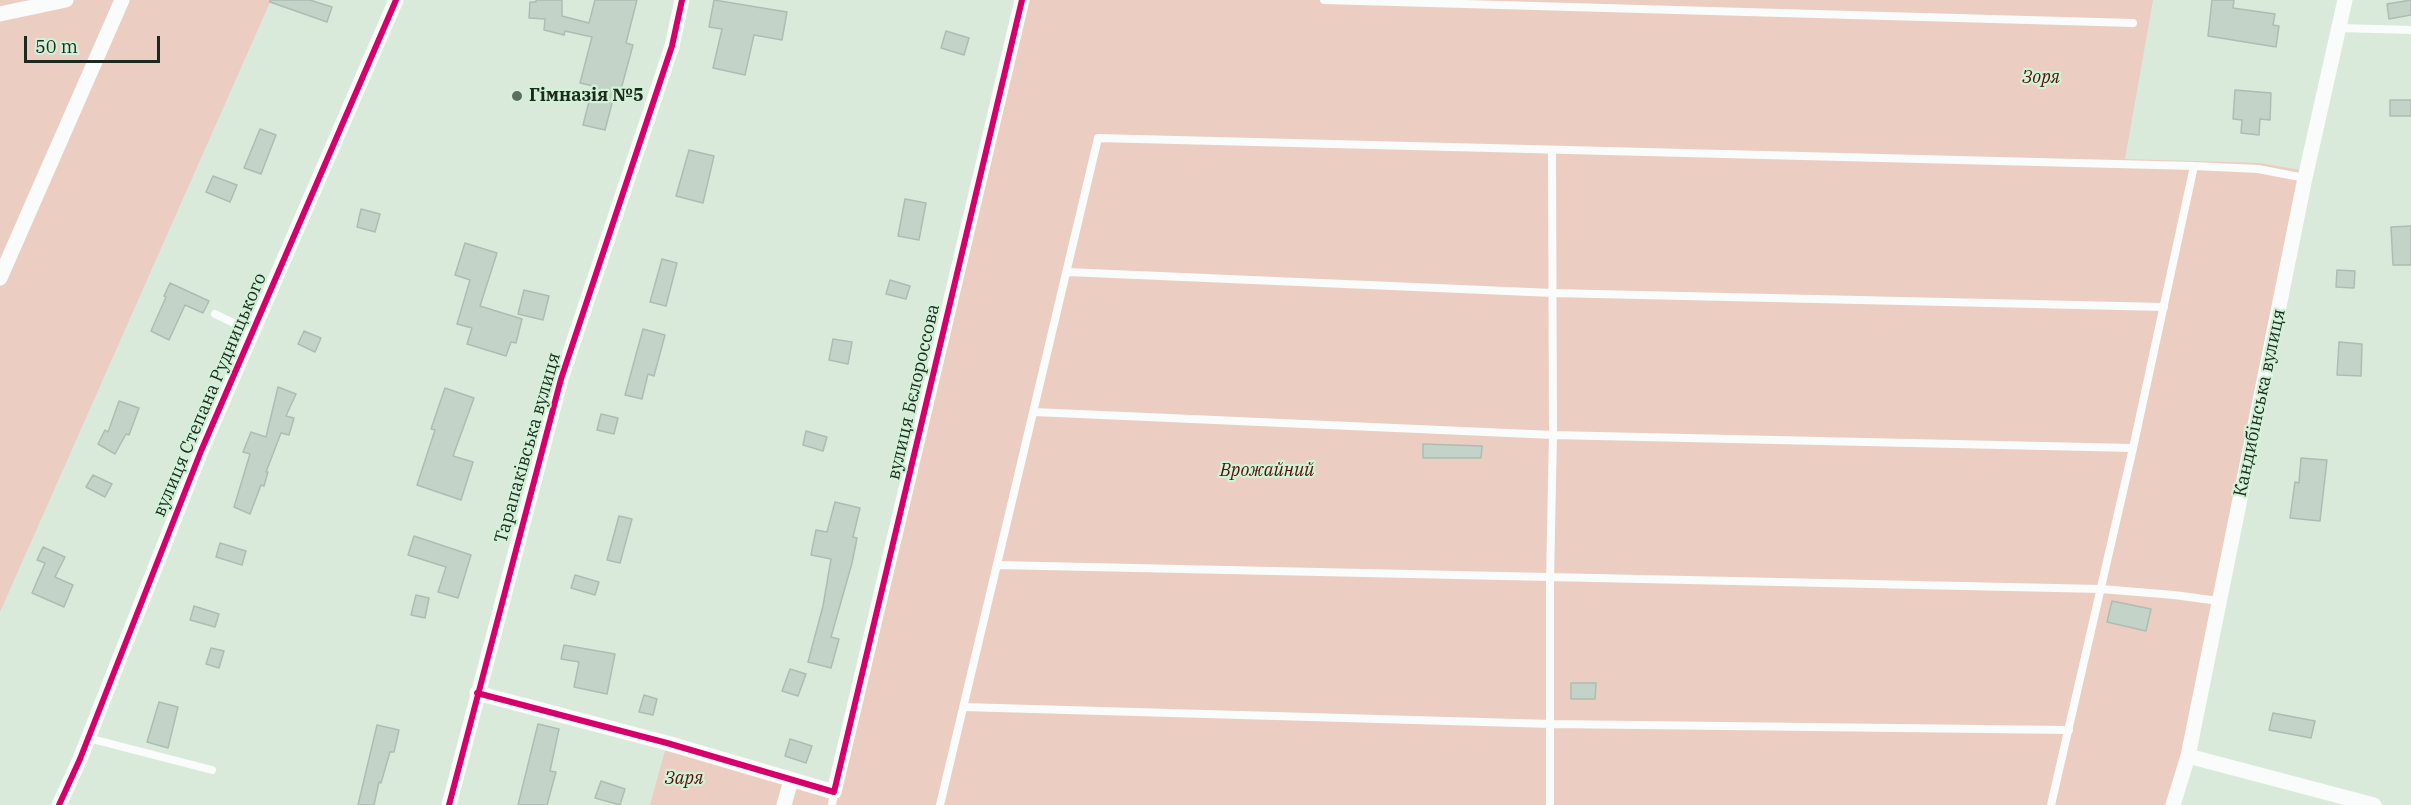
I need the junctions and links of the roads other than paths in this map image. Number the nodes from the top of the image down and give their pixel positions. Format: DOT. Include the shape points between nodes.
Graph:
graph roads {
  1 [pos="66,0"];
  2 [pos="122,0"];
  3 [pos="396,0"];
  4 [pos="682,0"];
  5 [pos="1022,0"];
  6 [pos="1324,0"];
  7 [pos="2345,0"];
  8 [pos="0,14"];
  9 [pos="2133,23"];
  10 [pos="2339,28"];
  11 [pos="2411,30"];
  12 [pos="1552,150"];
  13 [pos="2194,166"];
  14 [pos="2305,178"];
  15 [pos="1067,272"];
  16 [pos="0,278"];
  17 [pos="1553,293"];
  18 [pos="2164,307"];
  19 [pos="215,314"];
  20 [pos="252,332"];
  21 [pos="1034,412"];
  22 [pos="1553,435"];
  23 [pos="2133,448"];
  24 [pos="997,565"];
  25 [pos="1550,579"];
  26 [pos="2101,589"];
  27 [pos="2219,601"];
  28 [pos="477,693"];
  29 [pos="963,707"];
  30 [pos="1552,724"];
  31 [pos="2069,730"];
  32 [pos="88,738"];
  33 [pos="2188,756"];
  34 [pos="212,770"];
  35 [pos="791,780"];
  36 [pos="833,798"];
  37 [pos="59,805"];
  38 [pos="449,805"];
  39 [pos="784,805"];
  40 [pos="940,805"];
  41 [pos="1550,805"];
  42 [pos="2051,805"];
  43 [pos="2173,805"];
  44 [pos="2374,805"];
  1 -- 8 [label="street"];
  2 -- 16 [label="street"];
  3 -- 20 [label="street, вулиця Степана Рудницького"];
  4 -- 28 [label="street, Тарапаківська вулиця" via="672,46 561,379"];
  5 -- 36 [label="street, вулиця Бєлороссова"];
  6 -- 9 [label="lane"];
  7 -- 10 [label="street, Кандибінська вулиця"];
  10 -- 11 [label="lane"];
  10 -- 14 [label="street, Кандибінська вулиця"];
  12 -- 13 [label="lane"];
  12 -- 15 [label="lane" via="1098,138"];
  12 -- 17 [label="lane"];
  13 -- 14 [label="lane" via="2258,169"];
  13 -- 18 [label="lane"];
  14 -- 27 [label="street, Кандибінська вулиця"];
  15 -- 17 [label="lane"];
  15 -- 21 [label="lane"];
  17 -- 18 [label="lane"];
  17 -- 22 [label="lane"];
  18 -- 23 [label="lane"];
  19 -- 20 [label="lane"];
  20 -- 32 [label="street, вулиця Степана Рудницького"];
  21 -- 22 [label="lane"];
  21 -- 24 [label="lane"];
  22 -- 23 [label="lane"];
  22 -- 25 [label="lane"];
  23 -- 26 [label="lane"];
  24 -- 25 [label="lane"];
  24 -- 29 [label="lane"];
  25 -- 26 [label="lane"];
  25 -- 30 [label="lane"];
  26 -- 27 [label="lane"];
  26 -- 31 [label="lane"];
  27 -- 33 [label="street, Кандибінська вулиця"];
  28 -- 35 [label="street"];
  28 -- 38 [label="street, Тарапаківська вулиця"];
  29 -- 30 [label="lane"];
  29 -- 40 [label="lane"];
  30 -- 31 [label="lane"];
  30 -- 41 [label="lane"];
  31 -- 42 [label="lane"];
  32 -- 34 [label="lane"];
  32 -- 37 [label="street, вулиця Степана Рудницького"];
  33 -- 43 [label="street, Кандибінська вулиця"];
  33 -- 44 [label="street"];
  35 -- 36 [label="street"];
  35 -- 39 [label="street"];
}
